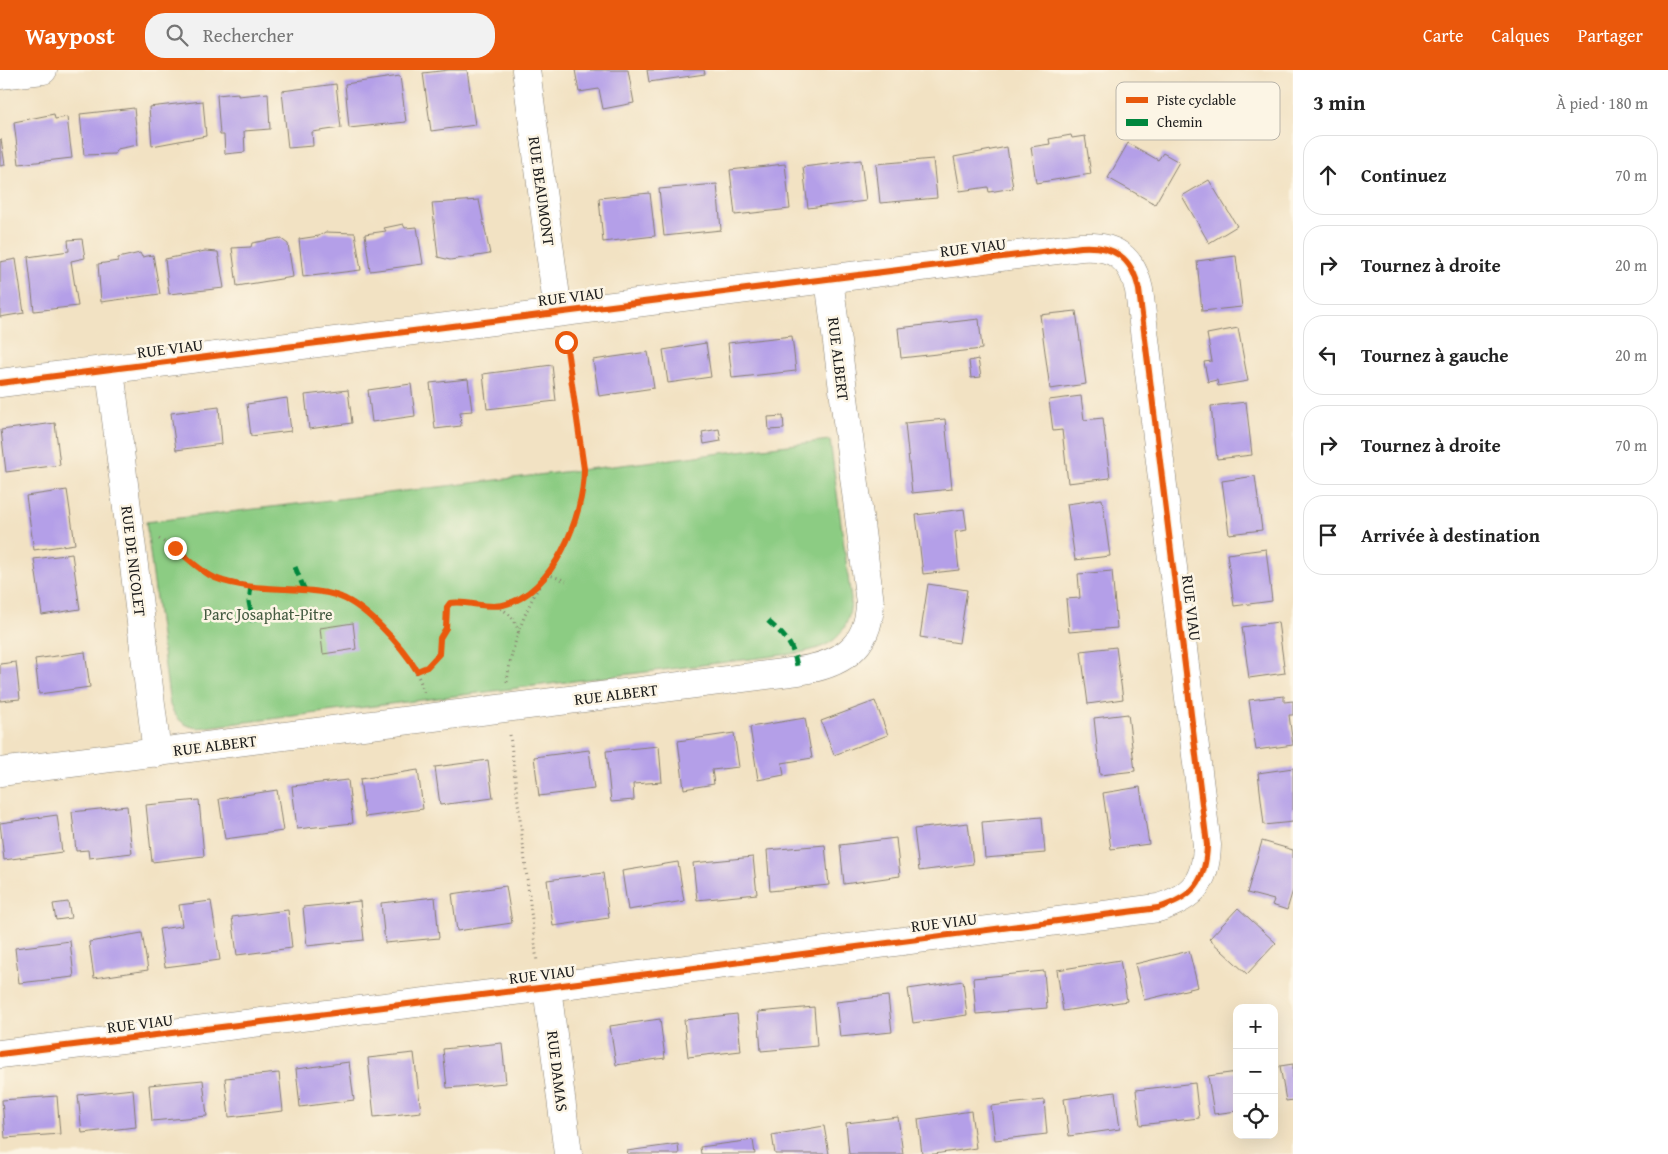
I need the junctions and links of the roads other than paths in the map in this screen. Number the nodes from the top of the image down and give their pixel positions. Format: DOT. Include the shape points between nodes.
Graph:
graph roads {
  1 [pos="43,70"];
  2 [pos="526,70"];
  3 [pos="0,75"];
  4 [pos="829,279"];
  5 [pos="561,322"];
  6 [pos="110,370"];
  7 [pos="0,383"];
  8 [pos="157,753"];
  9 [pos="0,772"];
  10 [pos="542,977"];
  11 [pos="0,1054"];
  12 [pos="568,1154"];
  1 -- 3 [label="street"];
  2 -- 5 [label="street, RUE BEAUMONT"];
  4 -- 5 [label="street, RUE VIAU"];
  4 -- 8 [label="street, RUE ALBERT" via="870,603 867,628 845,656 824,667 807,670"];
  4 -- 10 [label="street, RUE VIAU" via="1092,246 1118,254 1132,270 1139,290 1206,833 1202,877 1184,898 1158,908"];
  5 -- 6 [label="street, RUE VIAU"];
  6 -- 7 [label="street, RUE VIAU"];
  6 -- 8 [label="street, RUE DE NICOLET"];
  8 -- 9 [label="street, RUE ALBERT"];
  10 -- 11 [label="street, RUE VIAU"];
  10 -- 12 [label="street, RUE DAMAS"];
}
